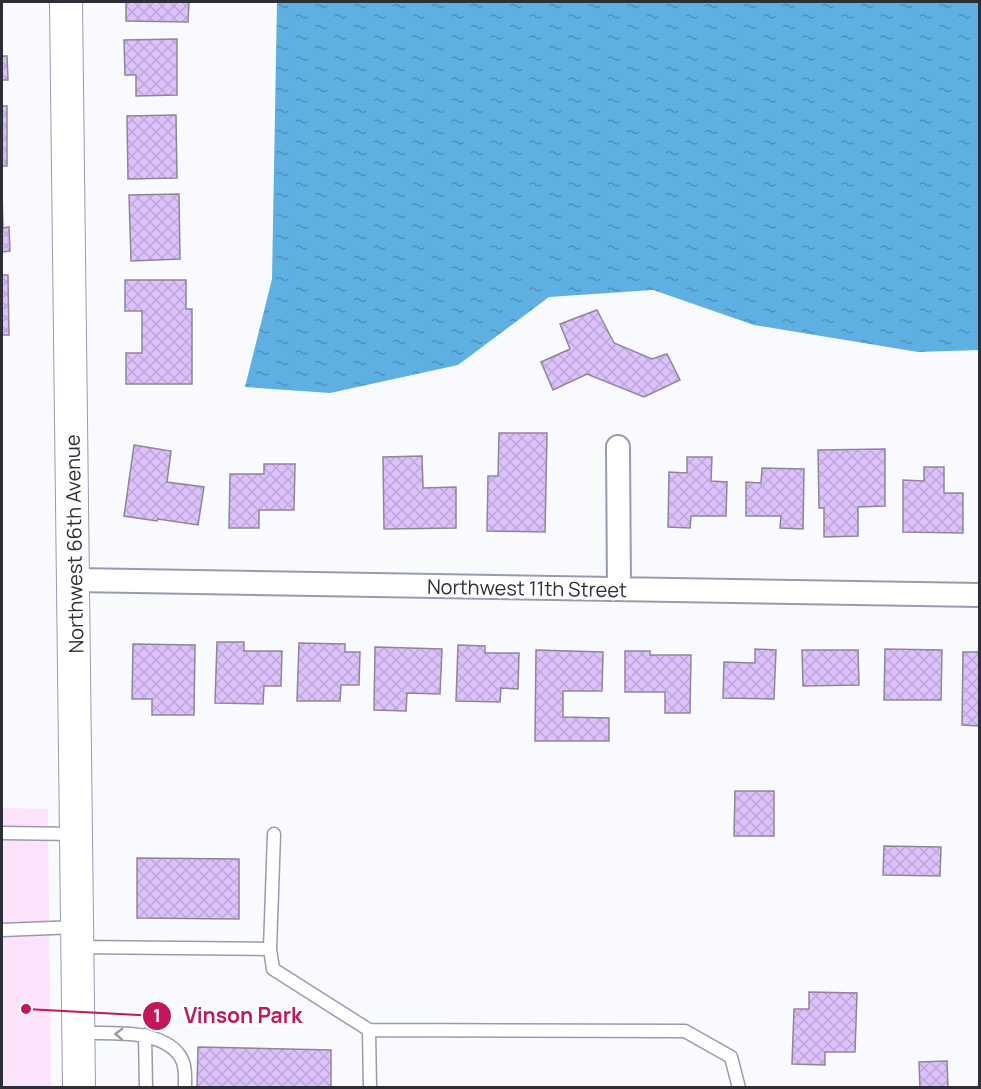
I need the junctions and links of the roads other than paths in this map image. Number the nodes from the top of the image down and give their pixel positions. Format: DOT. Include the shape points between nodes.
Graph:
graph roads {
  1 [pos="66,2"];
  2 [pos="618,447"];
  3 [pos="75,580"];
  4 [pos="619,589"];
  5 [pos="980,596"];
  6 [pos="2,833"];
  7 [pos="77,834"];
  8 [pos="274,834"];
  9 [pos="2,930"];
  10 [pos="78,937"];
  11 [pos="270,949"];
  12 [pos="369,1030"];
  13 [pos="79,1033"];
  14 [pos="145,1035"];
  15 [pos="79,1088"];
  16 [pos="146,1088"];
  17 [pos="185,1088"];
  18 [pos="370,1088"];
  19 [pos="739,1088"];
  1 -- 3 [label="street, Northwest 66th Avenue"];
  2 -- 4 [label="street"];
  3 -- 4 [label="street, Northwest 11th Street"];
  3 -- 7 [label="street, Northwest 66th Avenue"];
  4 -- 5 [label="street, Northwest 11th Street"];
  6 -- 7 [label="lane"];
  7 -- 10 [label="street, Northwest 66th Avenue"];
  8 -- 11 [label="lane"];
  9 -- 10 [label="lane"];
  10 -- 11 [label="lane"];
  10 -- 13 [label="street, Northwest 66th Avenue"];
  11 -- 12 [label="lane" via="273,969"];
  12 -- 18 [label="lane"];
  12 -- 19 [label="lane" via="685,1032 731,1058"];
  14 -- 13 [label="lane, one-way"];
  13 -- 15 [label="street, Northwest 66th Avenue"];
  14 -- 16 [label="lane"];
  14 -- 17 [label="lane" via="168,1044 180,1056 185,1067"];
}
